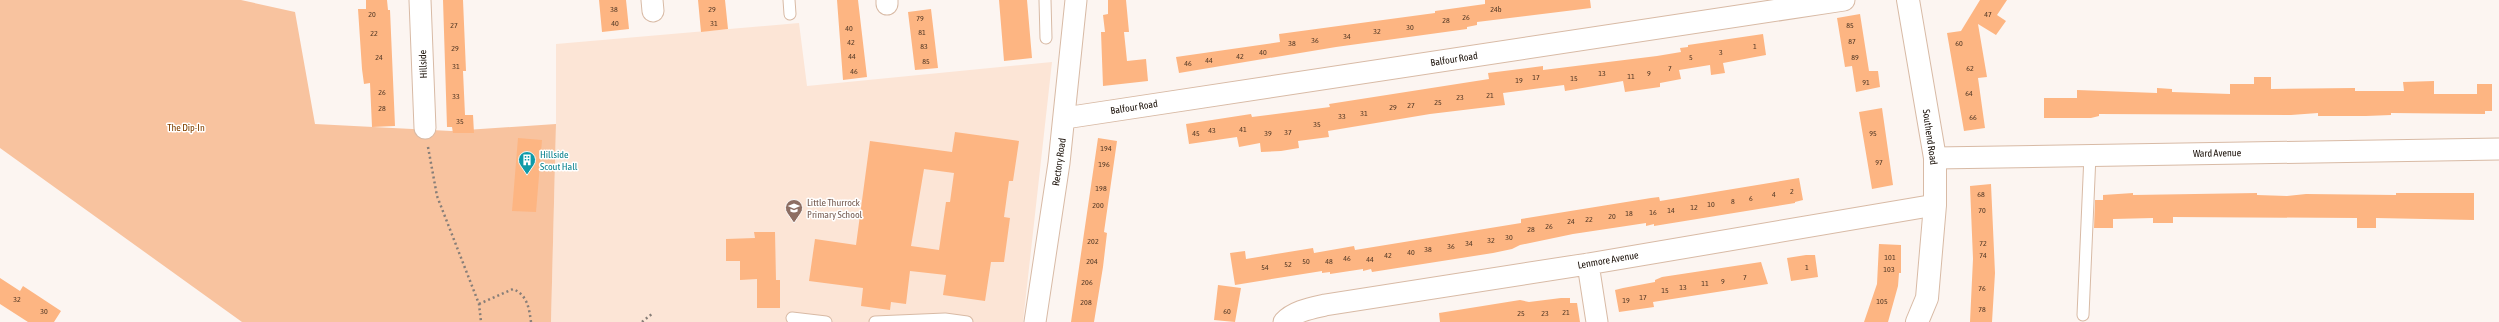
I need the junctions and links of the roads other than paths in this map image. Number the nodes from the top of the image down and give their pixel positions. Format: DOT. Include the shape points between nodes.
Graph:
graph roads {
  1 [pos="420,0"];
  2 [pos="789,0"];
  3 [pos="1045,0"];
  4 [pos="1076,0"];
  5 [pos="1844,0"];
  6 [pos="1908,0"];
  7 [pos="790,14"];
  8 [pos="1046,38"];
  9 [pos="1065,118"];
  10 [pos="425,128"];
  11 [pos="2499,149"];
  12 [pos="2090,156"];
  13 [pos="1935,158"];
  14 [pos="1935,205"];
  15 [pos="1588,264"];
  16 [pos="2083,315"];
  17 [pos="792,318"];
  18 [pos="826,322"];
  19 [pos="875,322"];
  20 [pos="967,322"];
  21 [pos="1034,322"];
  22 [pos="1284,322"];
  23 [pos="1597,322"];
  24 [pos="1917,322"];
  1 -- 10 [label="street, Hillside"];
  2 -- 7 [label="lane"];
  3 -- 8 [label="lane"];
  4 -- 9 [label="street, Rectory Road"];
  5 -- 9 [label="street, Balfour Road"];
  6 -- 13 [label="main road, Southend Road"];
  9 -- 21 [label="street, Rectory Road" via="1045,264"];
  11 -- 12 [label="street, Ward Avenue"];
  12 -- 13 [label="street, Ward Avenue"];
  12 -- 16 [label="lane"];
  13 -- 14 [label="main road, Southend Road"];
  14 -- 15 [label="street, Lenmore Avenue"];
  14 -- 24 [label="main road, Southend Road" via="1927,298"];
  15 -- 22 [label="street, Lenmore Avenue" via="1325,304 1288,317"];
  15 -- 23 [label="street"];
  17 -- 18 [label="lane"];
  19 -- 20 [label="lane" via="945,319"];
}
